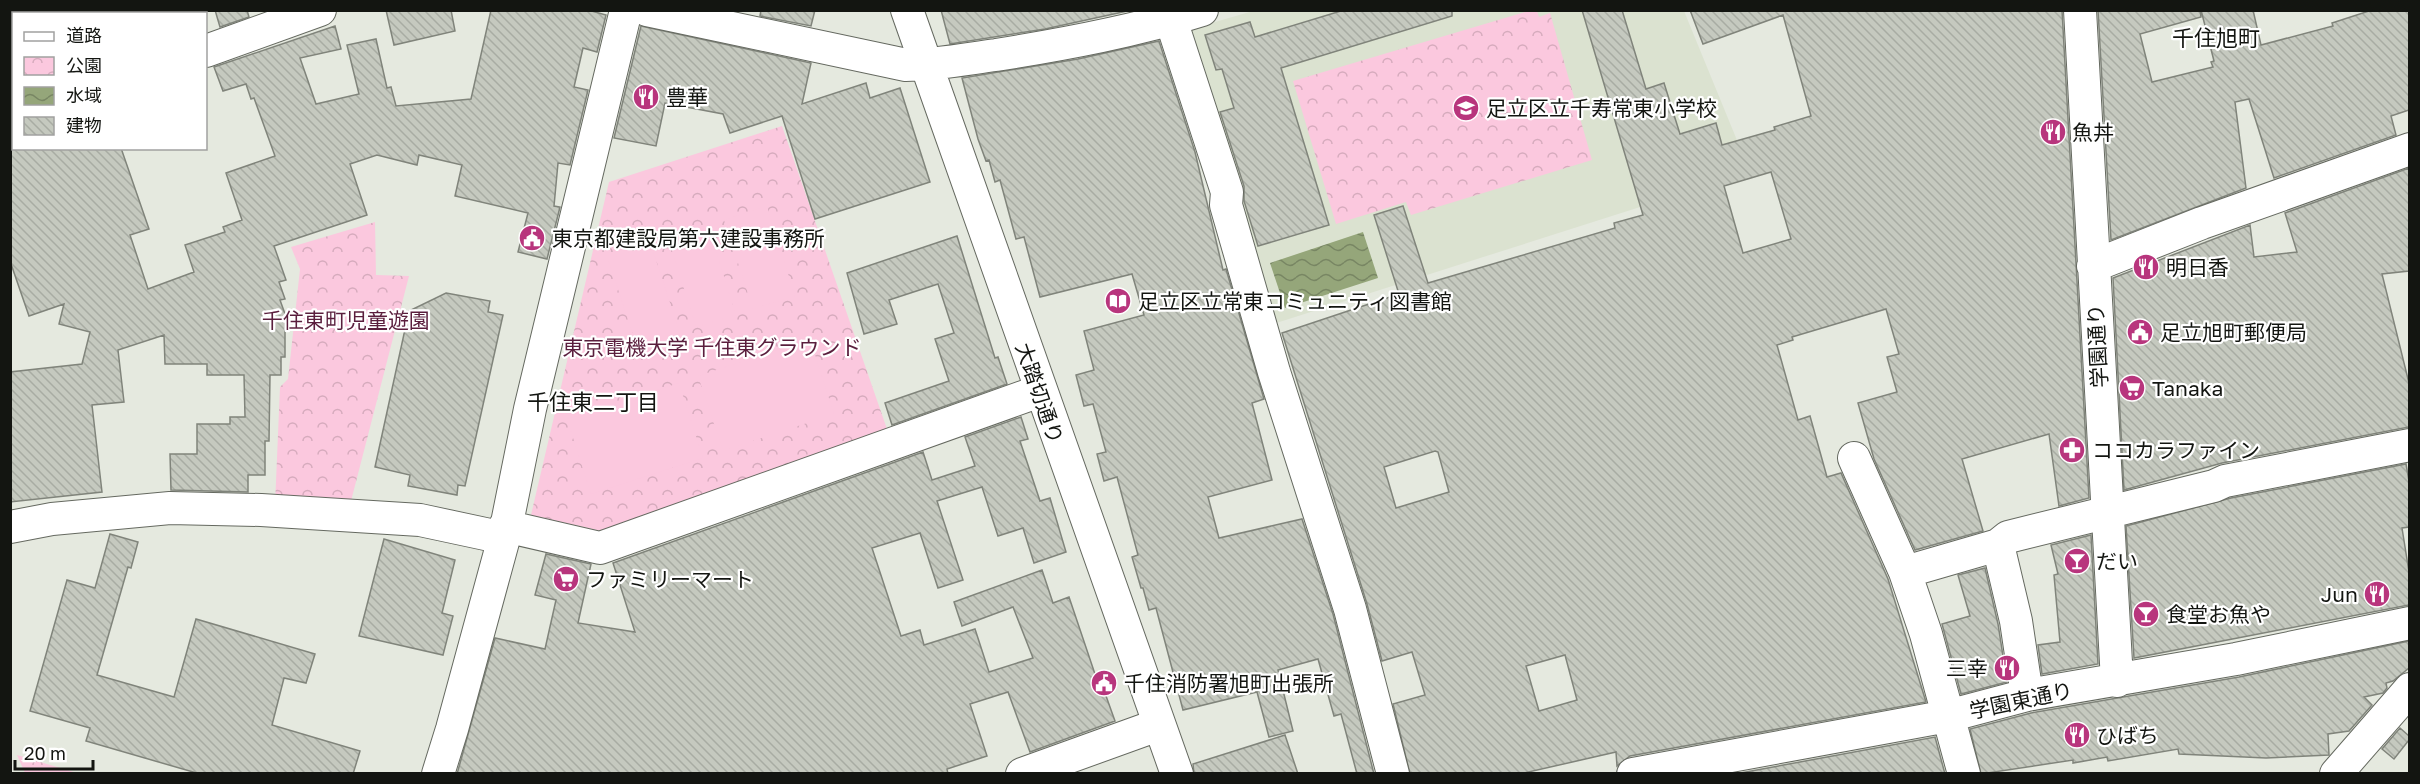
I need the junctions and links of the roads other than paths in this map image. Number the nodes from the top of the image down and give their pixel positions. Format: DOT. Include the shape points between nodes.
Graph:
graph roads {
  1 [pos="320,10"];
  2 [pos="626,10"];
  3 [pos="646,10"];
  4 [pos="907,10"];
  5 [pos="1202,10"];
  6 [pos="2080,10"];
  7 [pos="1171,20"];
  8 [pos="207,51"];
  9 [pos="926,65"];
  10 [pos="2409,149"];
  11 [pos="2093,266"];
  12 [pos="1040,391"];
  13 [pos="2409,445"];
  14 [pos="1854,458"];
  15 [pos="2107,513"];
  16 [pos="10,527"];
  17 [pos="505,532"];
  18 [pos="1998,545"];
  19 [pos="1905,572"];
  20 [pos="2409,624"];
  21 [pos="2117,681"];
  22 [pos="2409,689"];
  23 [pos="2027,695"];
  24 [pos="1948,716"];
  25 [pos="1158,725"];
  26 [pos="438,774"];
  27 [pos="1022,774"];
  28 [pos="1177,774"];
  29 [pos="1393,774"];
  30 [pos="1632,774"];
  31 [pos="1964,774"];
  32 [pos="2336,774"];
  1 -- 8 [label="street"];
  2 -- 17 [label="street" via="530,409"];
  3 -- 9 [label="street" via="906,65"];
  4 -- 9 [label="street, 大踏切通り"];
  5 -- 7 [label="street"];
  6 -- 11 [label="street, 学園通り"];
  7 -- 9 [label="street" via="1043,48"];
  7 -- 29 [label="street" via="1227,192 1226,205 1274,372 1350,609"];
  9 -- 12 [label="street, 大踏切通り"];
  10 -- 11 [label="street"];
  11 -- 15 [label="street, 学園通り"];
  12 -- 17 [label="street" via="600,548"];
  12 -- 25 [label="street, 大踏切通り"];
  13 -- 15 [label="street" via="2224,481"];
  14 -- 19 [label="street"];
  15 -- 18 [label="street" via="2008,537"];
  15 -- 21 [label="street, 学園通り"];
  16 -- 17 [label="street" via="170,508 420,520"];
  17 -- 26 [label="street"];
  18 -- 19 [label="street"];
  18 -- 23 [label="street" via="2016,621"];
  19 -- 24 [label="street"];
  20 -- 21 [label="street, 学園東通り"];
  21 -- 23 [label="street, 学園東通り"];
  22 -- 32 [label="street"];
  23 -- 24 [label="street, 学園東通り"];
  24 -- 30 [label="street, 学園東通り"];
  24 -- 31 [label="street"];
  25 -- 27 [label="street"];
  25 -- 28 [label="street, 大踏切通り"];
}
